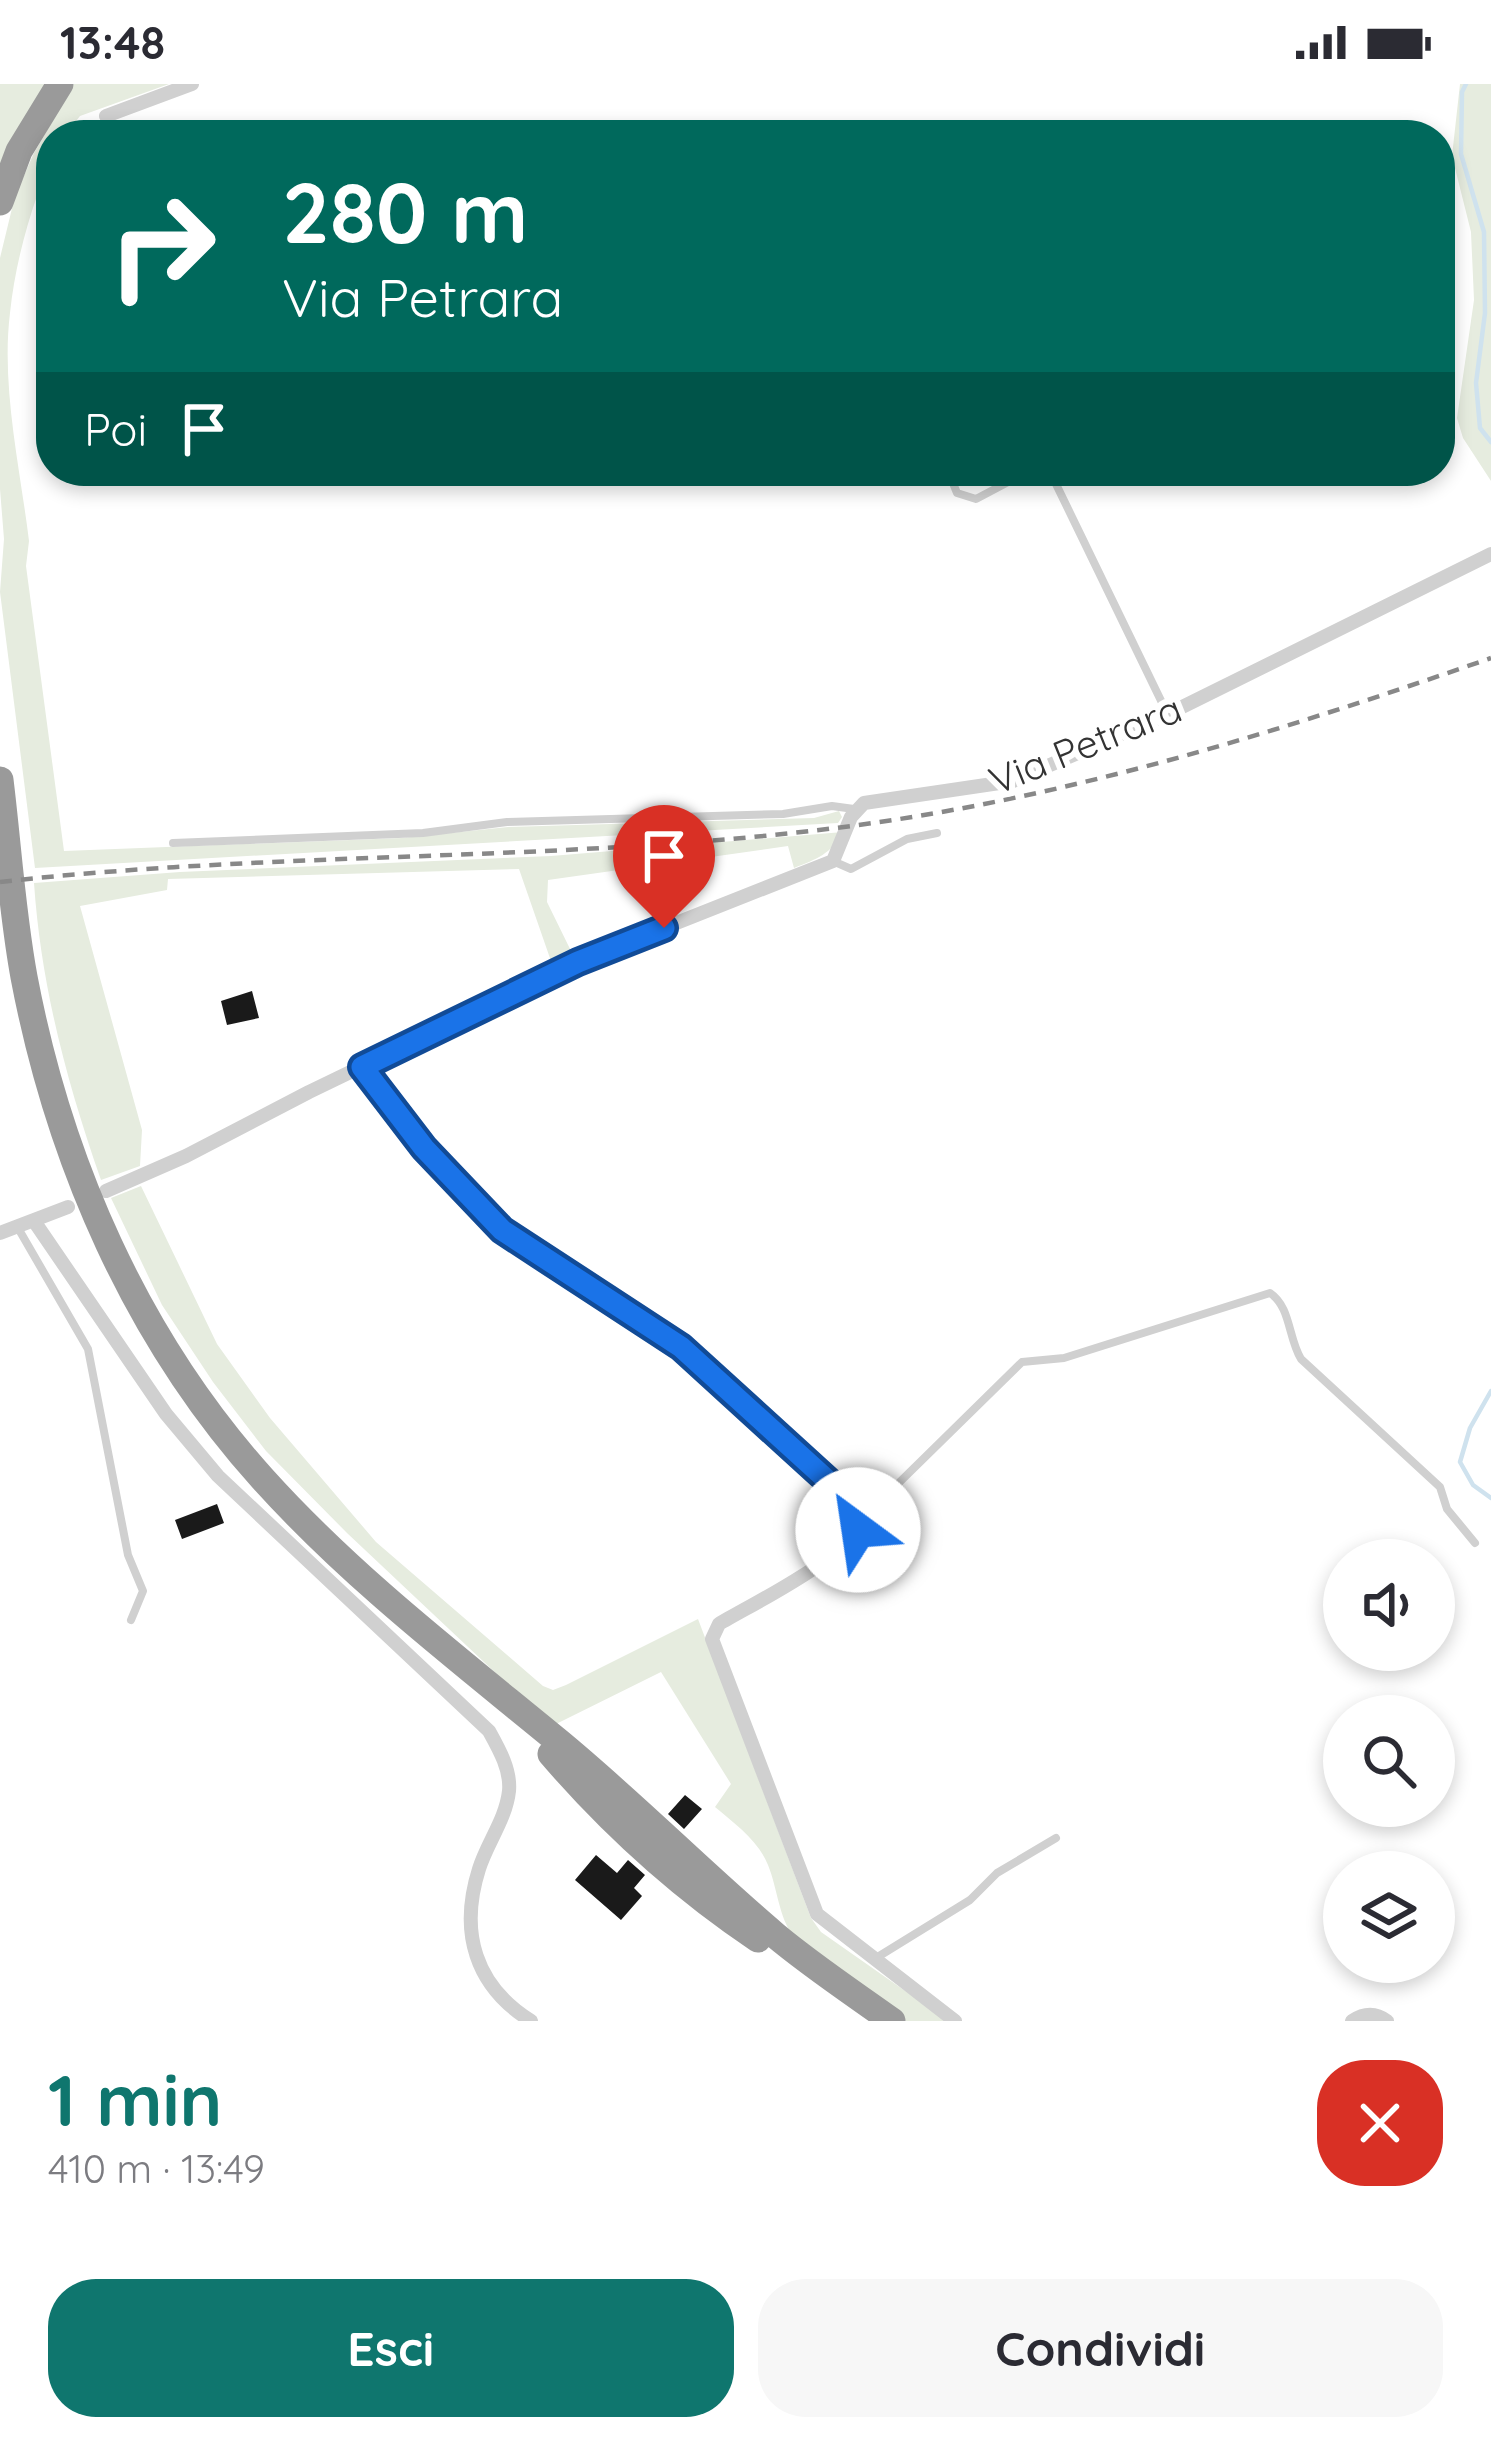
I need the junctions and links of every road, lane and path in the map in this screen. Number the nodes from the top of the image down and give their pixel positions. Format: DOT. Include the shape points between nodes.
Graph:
graph roads {
  1 [pos="60,84"];
  2 [pos="192,84"];
  3 [pos="106,116"];
  4 [pos="39,120"];
  5 [pos="36,124"];
  6 [pos="0,202"];
  7 [pos="954,486"];
  8 [pos="1001,486"];
  9 [pos="1056,486"];
  10 [pos="1491,554"];
  11 [pos="1168,714"];
  12 [pos="0,779"];
  13 [pos="856,810"];
  14 [pos="937,833"];
  15 [pos="173,843"];
  16 [pos="833,861"];
  17 [pos="362,1067"];
  18 [pos="106,1191"];
  19 [pos="68,1207"];
  20 [pos="34,1221"];
  21 [pos="17,1227"];
  22 [pos="0,1233"];
  23 [pos="861,1520"];
  24 [pos="1475,1543"];
  25 [pos="131,1620"];
  26 [pos="490,1690"];
  27 [pos="1057,1838"];
  28 [pos="875,1959"];
  29 [pos="531,2021"];
  30 [pos="871,2021"];
  31 [pos="892,2021"];
  32 [pos="955,2021"];
  33 [pos="1352,2021"];
  34 [pos="1387,2021"];
  1 -- 4 [label="highway"];
  2 -- 3 [label="street"];
  5 -- 6 [label="highway"];
  7 -- 8 [label="lane" via="976,499"];
  9 -- 11 [label="lane"];
  10 -- 11 [label="street, Via Petrara"];
  11 -- 13 [label="street, Via Petrara" via="1013,781"];
  12 -- 26 [label="highway" via="37,1034 110,1249 189,1387 263,1480"];
  13 -- 15 [label="lane"];
  13 -- 16 [label="street"];
  14 -- 16 [label="lane" via="907,839 851,869"];
  16 -- 17 [label="street" via="578,962"];
  17 -- 18 [label="street"];
  17 -- 23 [label="street" via="502,1230 681,1347 849,1500"];
  19 -- 20 [label="street"];
  20 -- 21 [label="street"];
  20 -- 29 [label="street" via="218,1476 489,1731 510,1786 475,1889 476,1963"];
  21 -- 22 [label="street"];
  21 -- 25 [label="lane" via="88,1349 128,1556 143,1591"];
  23 -- 24 [label="lane" via="1022,1362 1064,1358 1270,1293 1282,1303 1300,1359 1440,1487"];
  23 -- 28 [label="street" via="826,1558 719,1624 712,1639 817,1914"];
  26 -- 30 [label="highway" via="605,1817 680,1884"];
  26 -- 31 [label="highway" via="780,1939"];
  27 -- 28 [label="lane"];
  28 -- 32 [label="street"];
  33 -- 34 [label="street" via="1366,2014"];
}
